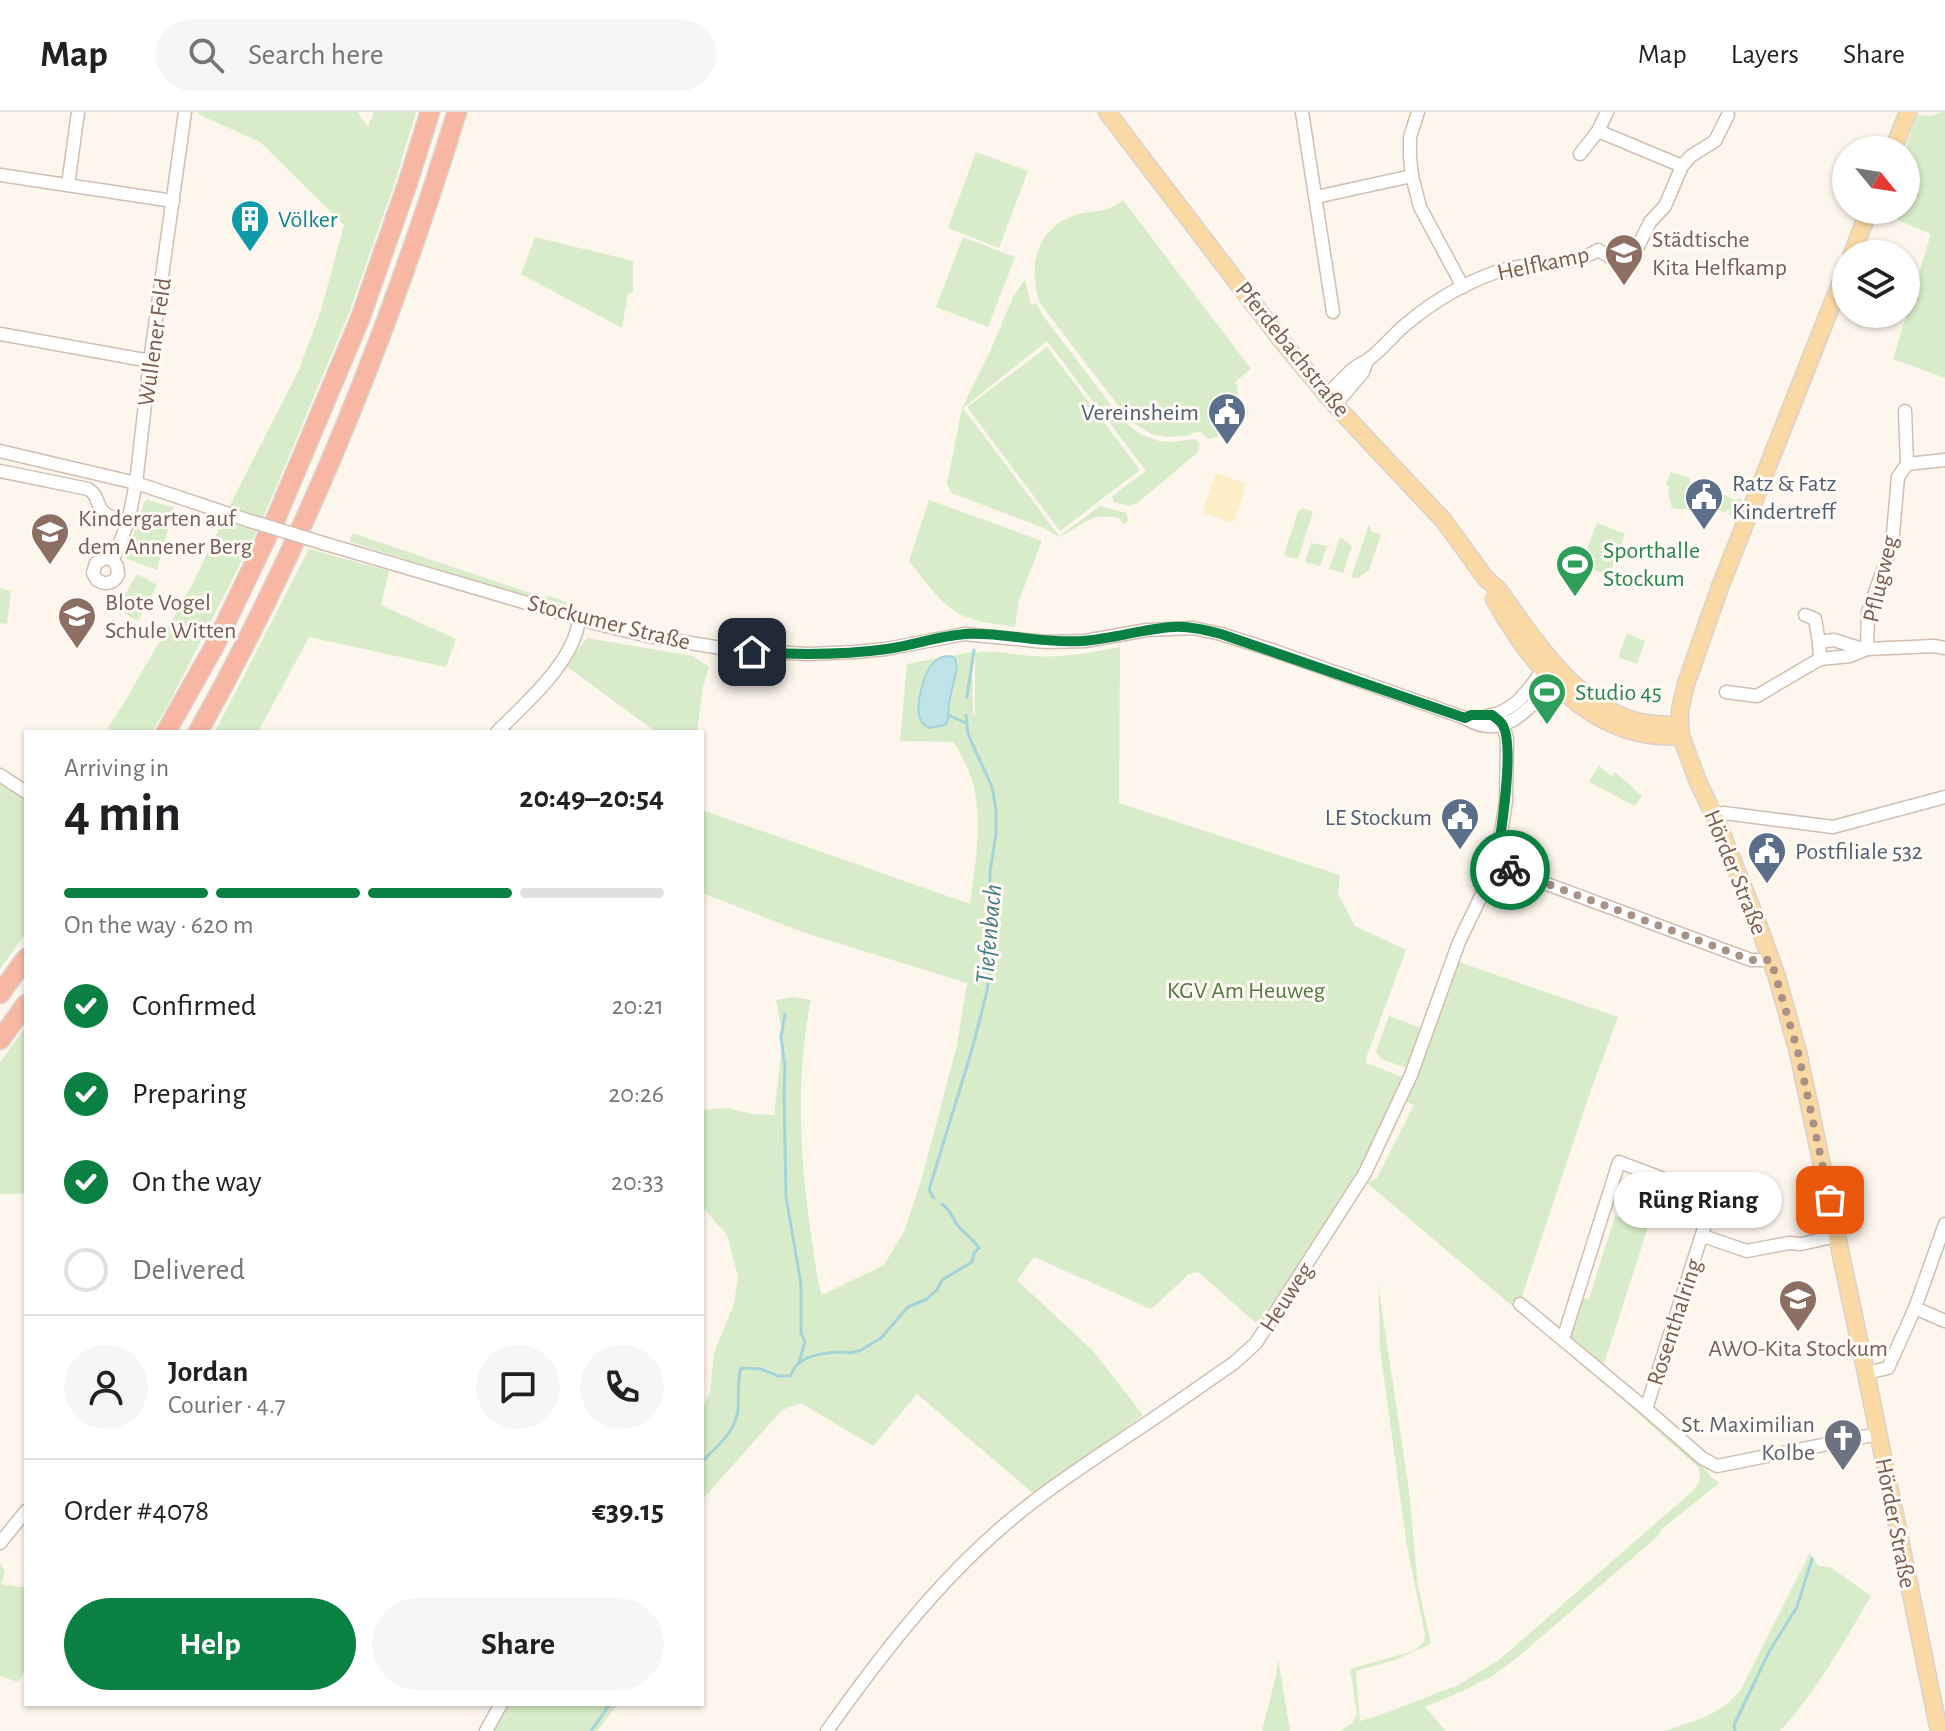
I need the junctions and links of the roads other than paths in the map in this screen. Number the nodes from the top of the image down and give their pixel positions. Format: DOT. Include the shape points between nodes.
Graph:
graph roads {
  1 [pos="78,112"];
  2 [pos="185,112"];
  3 [pos="430,112"];
  4 [pos="457,112"];
  5 [pos="1107,112"];
  6 [pos="1302,112"];
  7 [pos="1418,112"];
  8 [pos="1607,112"];
  9 [pos="1908,112"];
  10 [pos="1728,115"];
  11 [pos="1598,131"];
  12 [pos="1899,136"];
  13 [pos="1580,154"];
  14 [pos="1682,166"];
  15 [pos="0,175"];
  16 [pos="1412,176"];
  17 [pos="68,185"];
  18 [pos="1316,197"];
  19 [pos="173,201"];
  20 [pos="1463,287"];
  21 [pos="1832,305"];
  22 [pos="1333,312"];
  23 [pos="0,334"];
  24 [pos="150,361"];
  25 [pos="1331,400"];
  26 [pos="1905,411"];
  27 [pos="0,451"];
  28 [pos="1945,460"];
  29 [pos="1907,464"];
  30 [pos="0,471"];
  31 [pos="136,483"];
  32 [pos="128,522"];
  33 [pos="113,560"];
  34 [pos="1805,615"];
  35 [pos="579,619"];
  36 [pos="1819,642"];
  37 [pos="1945,648"];
  38 [pos="1867,649"];
  39 [pos="1820,659"];
  40 [pos="1551,673"];
  41 [pos="1726,692"];
  42 [pos="1492,715"];
  43 [pos="1465,718"];
  44 [pos="1503,725"];
  45 [pos="167,730"];
  46 [pos="199,730"];
  47 [pos="499,730"];
  48 [pos="1680,730"];
  49 [pos="0,775"];
  50 [pos="24,791"];
  51 [pos="1945,797"];
  52 [pos="1714,816"];
  53 [pos="1496,865"];
  54 [pos="1771,960"];
  55 [pos="24,961"];
  56 [pos="0,994"];
  57 [pos="24,1007"];
  58 [pos="0,1040"];
  59 [pos="1945,1224"];
  60 [pos="1703,1236"];
  61 [pos="1837,1236"];
  62 [pos="1520,1304"];
  63 [pos="1915,1308"];
  64 [pos="1945,1321"];
  65 [pos="1563,1339"];
  66 [pos="1866,1373"];
  67 [pos="1646,1409"];
  68 [pos="1878,1434"];
  69 [pos="24,1513"];
  70 [pos="0,1543"];
  71 [pos="500,1706"];
  72 [pos="486,1731"];
  73 [pos="827,1731"];
  74 [pos="1939,1731"];
  1 -- 17 [label="street"];
  2 -- 19 [label="street, Wullener Feld"];
  3 -- 45 [label="highway" via="360,319 277,516"];
  4 -- 46 [label="highway" via="388,319 304,524"];
  5 -- 25 [label="main road, Pferdebachstraße"];
  6 -- 18 [label="street"];
  7 -- 16 [label="street" via="1410,137"];
  8 -- 11 [label="street"];
  9 -- 12 [label="main road"];
  10 -- 14 [label="street, Helfkamp" via="1715,141"];
  11 -- 13 [label="street"];
  11 -- 14 [label="street"];
  14 -- 20 [label="street, Helfkamp" via="1628,267 1598,250 1568,262 1500,271"];
  15 -- 17 [label="street"];
  16 -- 18 [label="street"];
  16 -- 20 [label="street" via="1423,215"];
  17 -- 19 [label="street"];
  18 -- 22 [label="street"];
  19 -- 24 [label="street, Wullener Feld"];
  20 -- 25 [label="street, Helfkamp" via="1410,320 1357,366"];
  21 -- 48 [label="main road, Hörder Straße" via="1715,602 1686,684"];
  23 -- 24 [label="street"];
  24 -- 31 [label="street, Wullener Feld"];
  25 -- 40 [label="main road, Pferdebachstraße" via="1444,521 1498,589"];
  26 -- 29 [label="street, Pflugweg"];
  27 -- 31 [label="street, Stockumer Straße"];
  28 -- 29 [label="street"];
  29 -- 38 [label="street, Pflugweg" via="1898,477 1892,545 1868,612"];
  30 -- 32 [label="street" via="88,489 101,511"];
  31 -- 32 [label="street"];
  31 -- 35 [label="street, Stockumer Straße, bridge"];
  32 -- 33 [label="street"];
  34 -- 36 [label="street" via="1815,619"];
  35 -- 43 [label="street, Stockumer Straße" via="692,644 809,654 886,649 964,634 1085,641 1193,628"];
  35 -- 47 [label="street" via="556,671"];
  36 -- 38 [label="street, Pflugweg" via="1834,640"];
  36 -- 39 [label="street"];
  37 -- 38 [label="street, Pflugweg"];
  38 -- 39 [label="street, Pflugweg"];
  39 -- 41 [label="street, Pflugweg" via="1757,696"];
  40 -- 42 [label="street, Stockumer Straße" via="1514,705"];
  40 -- 44 [label="street" via="1526,711"];
  40 -- 48 [label="main road, Pferdebachstraße" via="1580,705 1611,724 1665,737"];
  42 -- 43 [label="street, Stockumer Straße"];
  42 -- 44 [label="street"];
  43 -- 44 [label="street, Stockumer Straße" via="1485,727"];
  44 -- 53 [label="street, Heuweg" via="1506,801"];
  48 -- 52 [label="main road, Hörder Straße"];
  49 -- 50 [label="street"];
  51 -- 52 [label="street" via="1833,827"];
  52 -- 54 [label="main road, Hörder Straße"];
  53 -- 54 [label="street" via="1751,960"];
  53 -- 73 [label="street, Heuweg" via="1459,942 1411,1075 1377,1150 1256,1343 1001,1528 949,1578"];
  54 -- 61 [label="main road, Hörder Straße" via="1806,1085"];
  55 -- 56 [label="highway"];
  57 -- 58 [label="highway"];
  59 -- 63 [label="street"];
  60 -- 61 [label="street, Rosenthalring" via="1747,1251"];
  60 -- 65 [label="street, Rosenthalring" via="1712,1197 1619,1162"];
  60 -- 67 [label="street, Rosenthalring"];
  61 -- 66 [label="main road, Hörder Straße"];
  62 -- 65 [label="street, Rosenthalring"];
  63 -- 64 [label="street"];
  63 -- 66 [label="street" via="1888,1368"];
  65 -- 67 [label="street, Rosenthalring"];
  66 -- 68 [label="main road, Hörder Straße"];
  67 -- 68 [label="street, Rosenthalring" via="1717,1466"];
  68 -- 74 [label="main road, Hörder Straße"];
  69 -- 70 [label="street"];
  71 -- 72 [label="street"];
}
